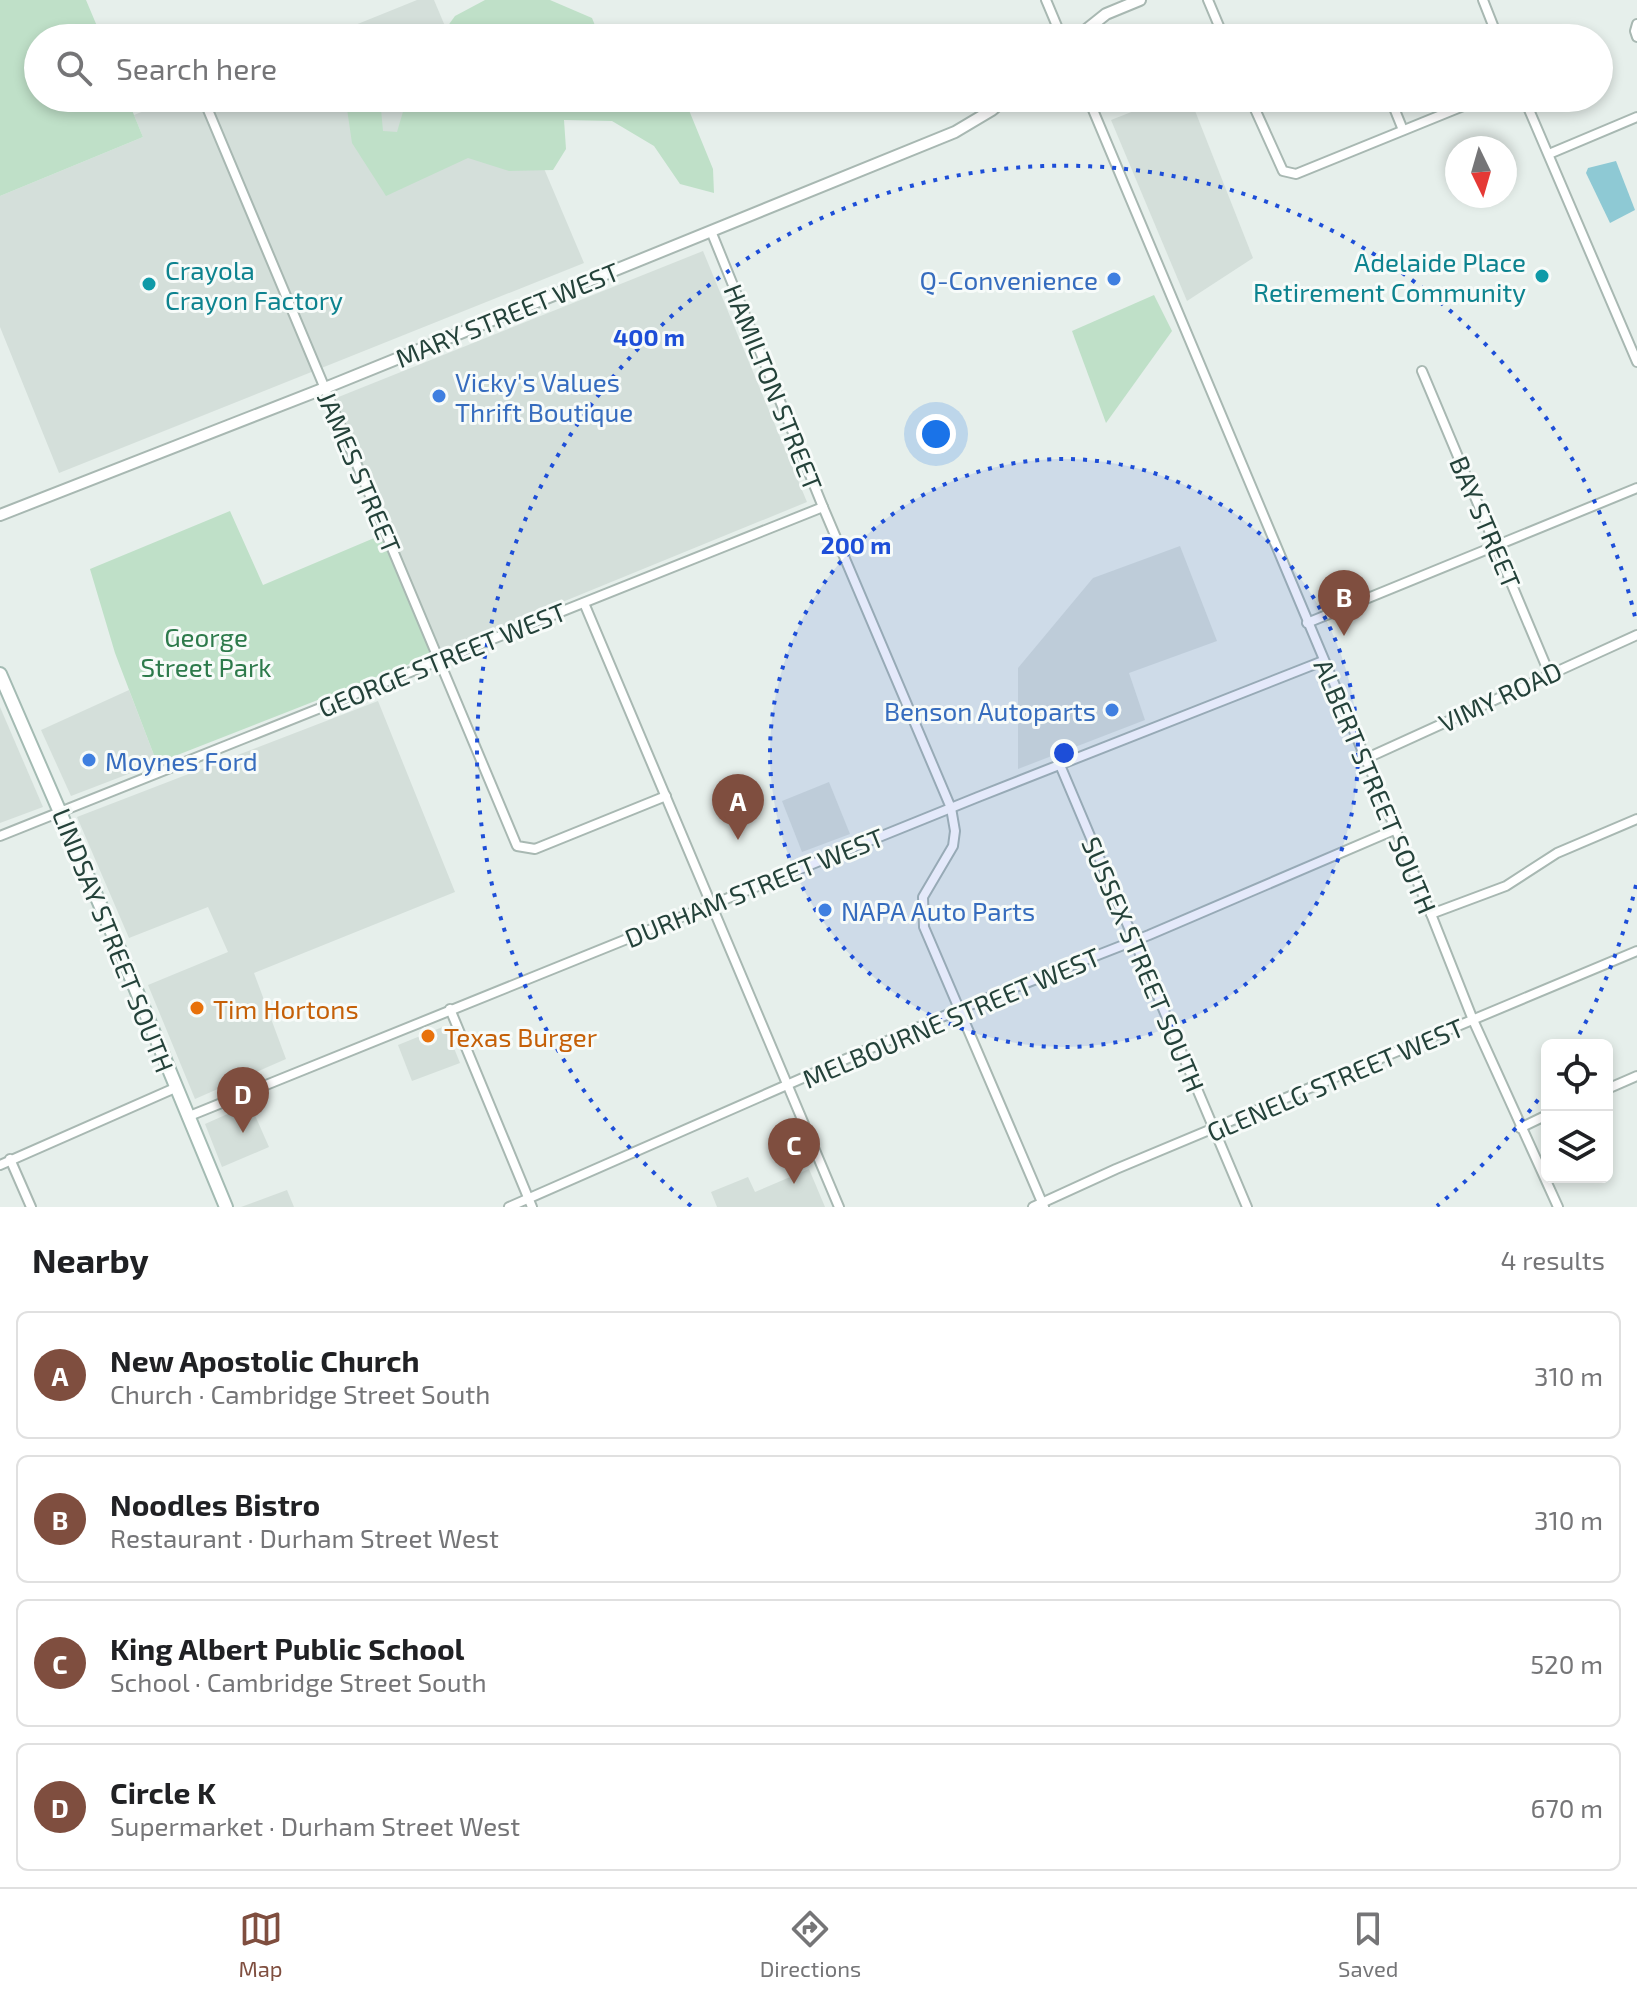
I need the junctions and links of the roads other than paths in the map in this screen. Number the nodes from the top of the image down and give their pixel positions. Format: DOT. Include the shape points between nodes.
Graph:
graph roads {
  1 [pos="1046,0"];
  2 [pos="1140,0"];
  3 [pos="1208,0"];
  4 [pos="1483,0"];
  5 [pos="1056,24"];
  6 [pos="1094,24"];
  7 [pos="1218,24"];
  8 [pos="1492,24"];
  9 [pos="1637,24"];
  10 [pos="1637,37"];
  11 [pos="209,112"];
  12 [pos="989,112"];
  13 [pos="1094,112"];
  14 [pos="1256,112"];
  15 [pos="1396,112"];
  16 [pos="1448,112"];
  17 [pos="1530,112"];
  18 [pos="1637,117"];
  19 [pos="1403,130"];
  20 [pos="1549,154"];
  21 [pos="711,231"];
  22 [pos="1637,362"];
  23 [pos="1422,371"];
  24 [pos="325,388"];
  25 [pos="1637,488"];
  26 [pos="823,507"];
  27 [pos="0,515"];
  28 [pos="1496,545"];
  29 [pos="584,603"];
  30 [pos="1307,623"];
  31 [pos="1637,635"];
  32 [pos="1323,661"];
  33 [pos="439,662"];
  34 [pos="1549,673"];
  35 [pos="0,674"];
  36 [pos="1365,759"];
  37 [pos="1060,765"];
  38 [pos="666,796"];
  39 [pos="951,808"];
  40 [pos="61,812"];
  41 [pos="1637,819"];
  42 [pos="1394,830"];
  43 [pos="0,836"];
  44 [pos="712,906"];
  45 [pos="1431,914"];
  46 [pos="1134,940"];
  47 [pos="1637,951"];
  48 [pos="450,1009"];
  49 [pos="960,1009"];
  50 [pos="1473,1020"];
  51 [pos="1637,1076"];
  52 [pos="789,1086"];
  53 [pos="1613,1086"];
  54 [pos="175,1088"];
  55 [pos="187,1117"];
  56 [pos="1541,1118"];
  57 [pos="1520,1128"];
  58 [pos="1214,1130"];
  59 [pos="10,1159"];
  60 [pos="0,1165"];
  61 [pos="530,1203"];
  62 [pos="1040,1206"];
  63 [pos="31,1207"];
  64 [pos="226,1207"];
  65 [pos="509,1207"];
  66 [pos="839,1207"];
  67 [pos="1247,1207"];
  68 [pos="1558,1207"];
  1 -- 5 [label="street"];
  2 -- 6 [label="street"];
  3 -- 7 [label="street"];
  4 -- 8 [label="street"];
  9 -- 10 [label="street"];
  11 -- 24 [label="street, JAMES STREET"];
  12 -- 21 [label="street, MARY STREET WEST" via="955,132"];
  13 -- 30 [label="street, ALBERT STREET SOUTH"];
  14 -- 19 [label="street" via="1283,171 1296,174"];
  15 -- 19 [label="street"];
  16 -- 19 [label="street"];
  17 -- 20 [label="street"];
  18 -- 20 [label="street"];
  20 -- 22 [label="street"];
  21 -- 24 [label="street, MARY STREET WEST"];
  21 -- 26 [label="street, HAMILTON STREET"];
  23 -- 28 [label="street, BAY STREET"];
  24 -- 27 [label="street, MARY STREET WEST"];
  24 -- 33 [label="street, JAMES STREET"];
  25 -- 28 [label="street"];
  26 -- 29 [label="street, GEORGE STREET WEST"];
  26 -- 39 [label="street, HAMILTON STREET"];
  28 -- 30 [label="street"];
  28 -- 34 [label="street, BAY STREET"];
  29 -- 33 [label="street, GEORGE STREET WEST"];
  29 -- 38 [label="street"];
  30 -- 32 [label="street, ALBERT STREET SOUTH"];
  31 -- 34 [label="street, VIMY ROAD"];
  32 -- 36 [label="street, ALBERT STREET SOUTH"];
  32 -- 37 [label="street, DURHAM STREET WEST"];
  33 -- 38 [label="street, JAMES STREET" via="517,846 535,849"];
  33 -- 40 [label="street, GEORGE STREET WEST"];
  34 -- 36 [label="street, VIMY ROAD"];
  35 -- 40 [label="main road, LINDSAY STREET SOUTH"];
  36 -- 42 [label="street, ALBERT STREET SOUTH"];
  37 -- 39 [label="street, DURHAM STREET WEST"];
  37 -- 46 [label="street, SUSSEX STREET SOUTH"];
  38 -- 44 [label="street"];
  39 -- 44 [label="street, DURHAM STREET WEST"];
  39 -- 49 [label="street" via="953,846 926,888 922,906 924,927"];
  40 -- 43 [label="street, GEORGE STREET WEST"];
  40 -- 54 [label="main road, LINDSAY STREET SOUTH"];
  41 -- 45 [label="street" via="1557,853 1506,886"];
  42 -- 45 [label="street, ALBERT STREET SOUTH"];
  42 -- 46 [label="street, MELBOURNE STREET WEST"];
  44 -- 48 [label="street, DURHAM STREET WEST"];
  44 -- 52 [label="street"];
  45 -- 50 [label="street, ALBERT STREET SOUTH"];
  46 -- 49 [label="street, MELBOURNE STREET WEST"];
  46 -- 58 [label="street, SUSSEX STREET SOUTH"];
  47 -- 50 [label="street, GLENELG STREET WEST"];
  48 -- 55 [label="street, DURHAM STREET WEST"];
  48 -- 61 [label="street"];
  49 -- 52 [label="street, MELBOURNE STREET WEST"];
  49 -- 62 [label="street"];
  50 -- 57 [label="street, ALBERT STREET SOUTH"];
  50 -- 58 [label="street, GLENELG STREET WEST"];
  51 -- 53 [label="street"];
  52 -- 61 [label="street, MELBOURNE STREET WEST"];
  52 -- 66 [label="street"];
  54 -- 55 [label="main road, LINDSAY STREET SOUTH"];
  54 -- 59 [label="street"];
  55 -- 64 [label="main road, LINDSAY STREET SOUTH"];
  56 -- 57 [label="street"];
  57 -- 68 [label="street, ALBERT STREET SOUTH"];
  58 -- 62 [label="street, GLENELG STREET WEST"];
  58 -- 67 [label="street, SUSSEX STREET SOUTH"];
  59 -- 60 [label="street"];
  59 -- 63 [label="street"];
  61 -- 65 [label="street, MELBOURNE STREET WEST"];
}
